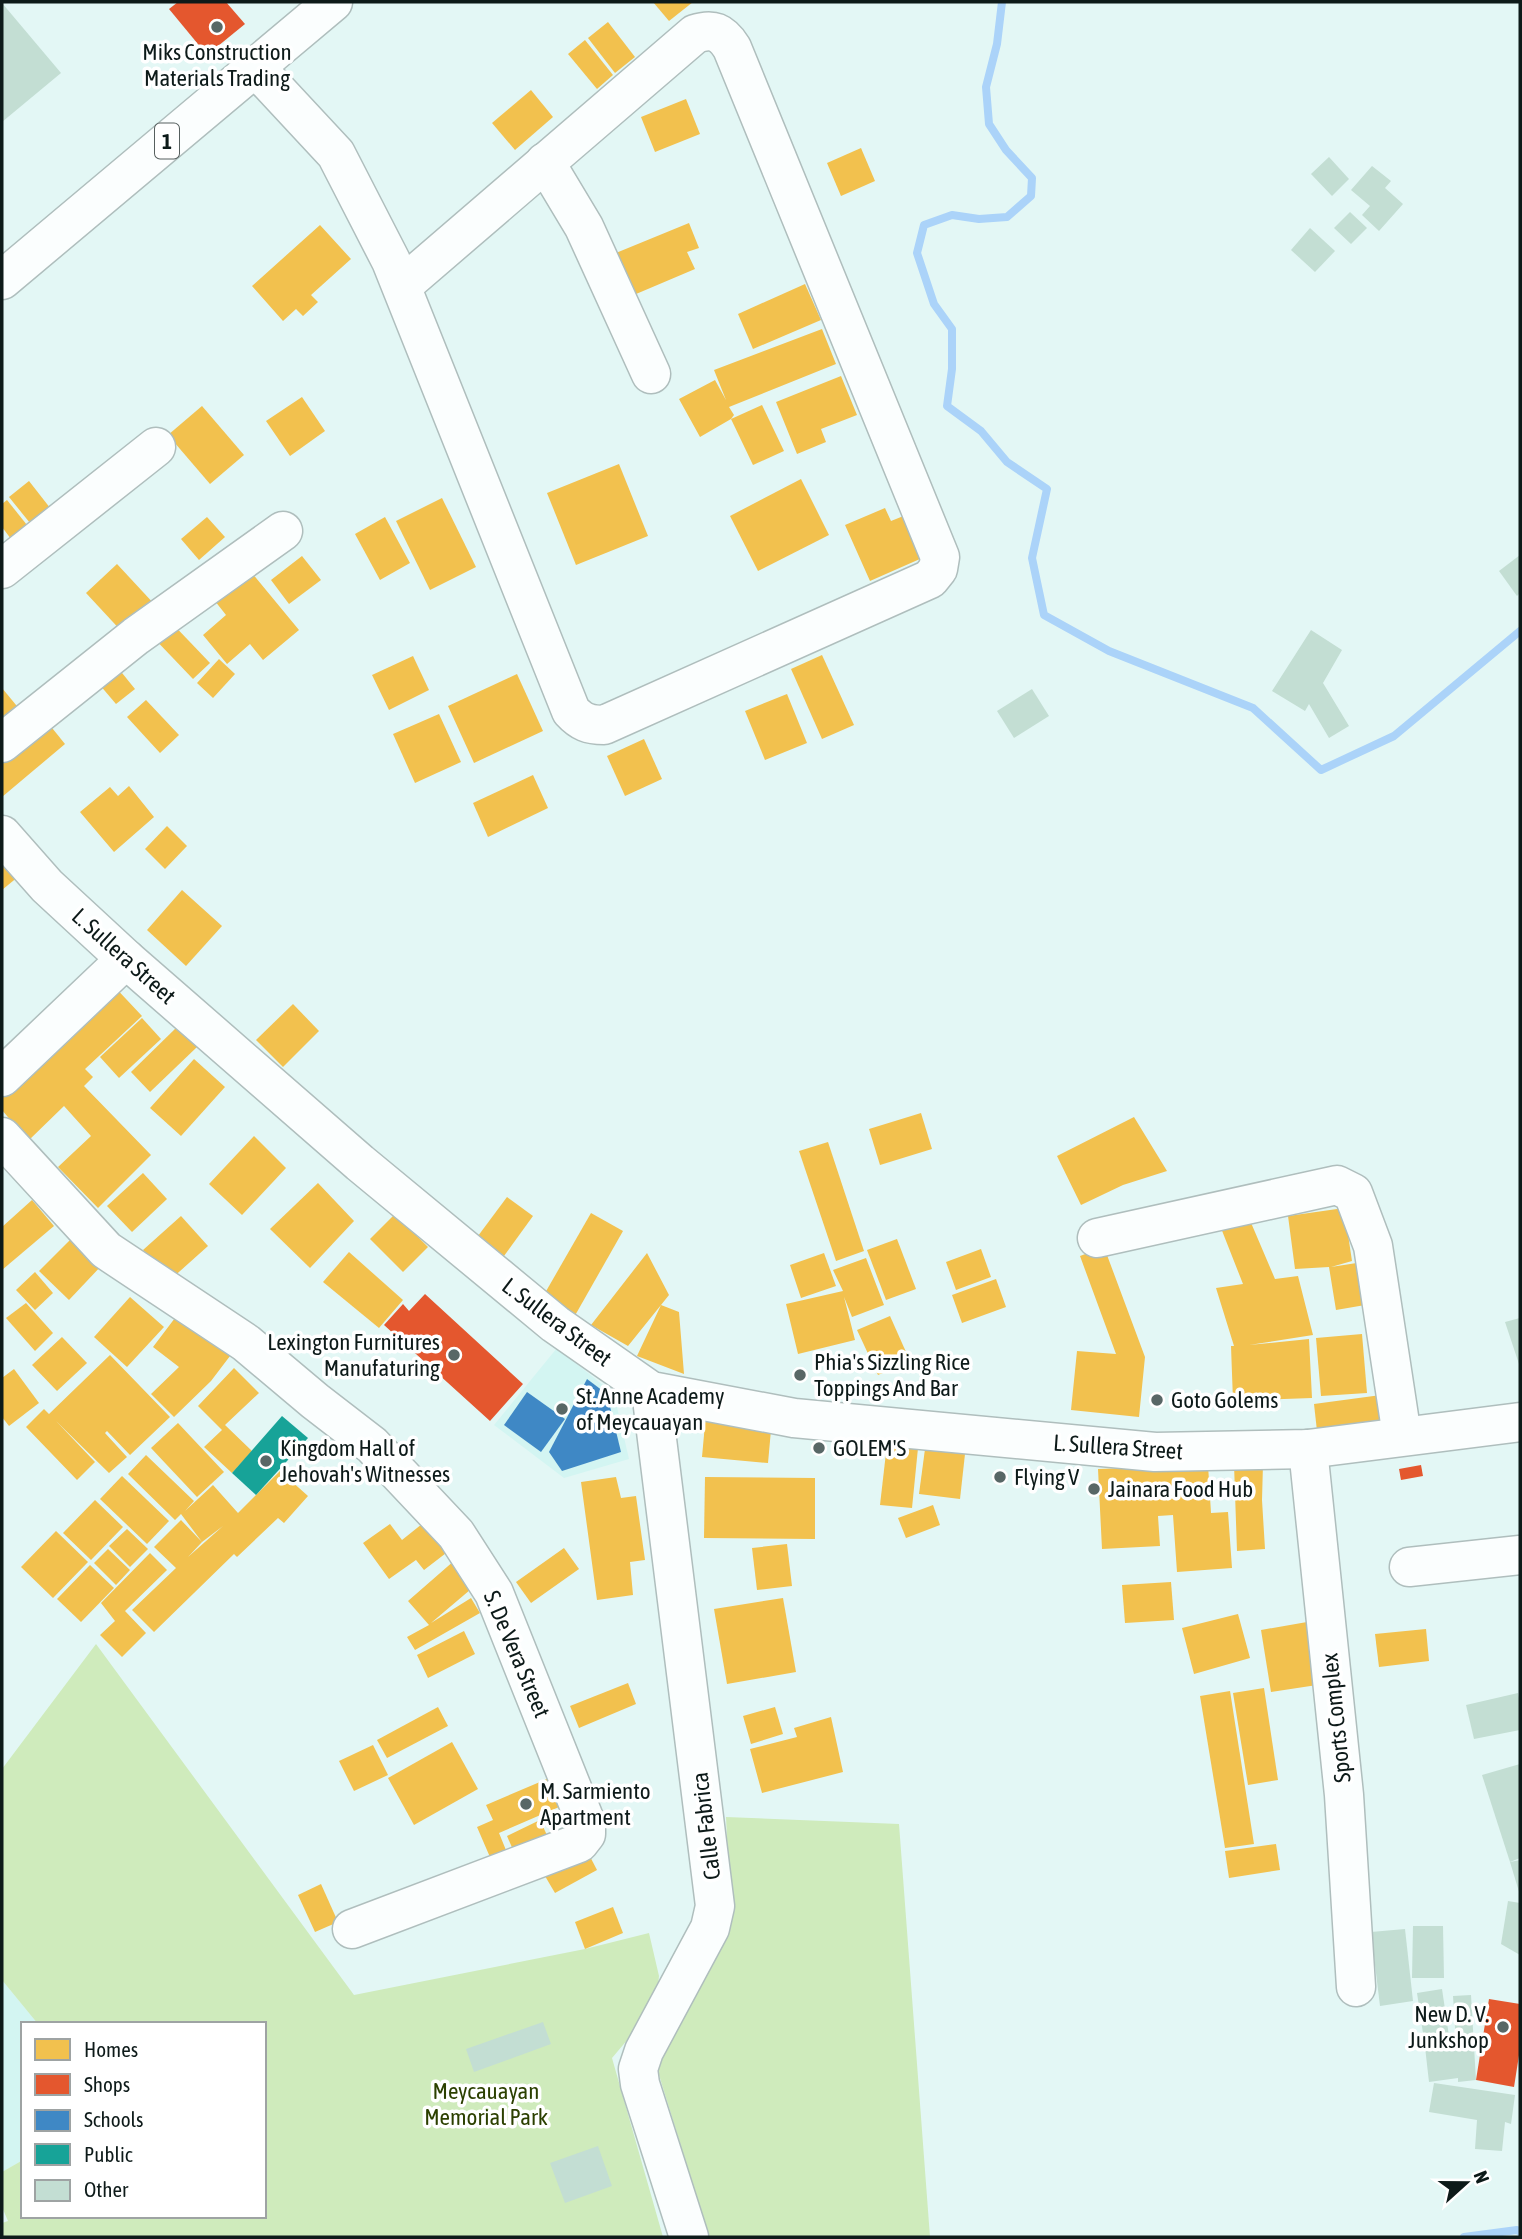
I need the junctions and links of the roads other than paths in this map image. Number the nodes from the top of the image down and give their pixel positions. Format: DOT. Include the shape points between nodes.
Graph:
graph roads {
  1 [pos="333,2"];
  2 [pos="256,67"];
  3 [pos="545,162"];
  4 [pos="2,280"];
  5 [pos="401,286"];
  6 [pos="651,374"];
  7 [pos="156,447"];
  8 [pos="283,531"];
  9 [pos="2,569"];
  10 [pos="2,743"];
  11 [pos="2,835"];
  12 [pos="126,959"];
  13 [pos="2,1077"];
  14 [pos="2,1137"];
  15 [pos="1097,1238"];
  16 [pos="651,1391"];
  17 [pos="1520,1422"];
  18 [pos="1402,1436"];
  19 [pos="1308,1449"];
  20 [pos="1520,1555"];
  21 [pos="1409,1567"];
  22 [pos="352,1929"];
  23 [pos="1356,1987"];
  24 [pos="689,2237"];
  1 -- 2 [label="main road, 1"];
  2 -- 4 [label="main road, 1"];
  2 -- 5 [label="main road" via="336,154"];
  3 -- 5 [label="main road"];
  3 -- 5 [label="main road" via="695,34 717,31 726,38 940,557 930,579 604,725 580,722 565,699"];
  3 -- 6 [label="main road" via="584,227"];
  7 -- 9 [label="main road"];
  8 -- 10 [label="main road" via="136,636"];
  11 -- 12 [label="main road, L. Sullera Street" via="47,886"];
  12 -- 13 [label="main road"];
  12 -- 16 [label="main road, L. Sullera Street" via="360,1163 544,1315"];
  14 -- 22 [label="main road, S. De Vera Street" via="106,1250 246,1343 372,1445 456,1534 494,1593 586,1823 586,1834 579,1843"];
  15 -- 18 [label="main road" via="1337,1185 1353,1193 1373,1246"];
  16 -- 19 [label="main road, L. Sullera Street" via="794,1418 1155,1452"];
  16 -- 24 [label="main road, Calle Fabrica" via="715,1906 710,1928 638,2069"];
  17 -- 18 [label="main road, L. Sullera Street"];
  18 -- 19 [label="main road, L. Sullera Street"];
  19 -- 23 [label="main road, Sports Complex" via="1344,1795"];
  20 -- 21 [label="main road"];
}
